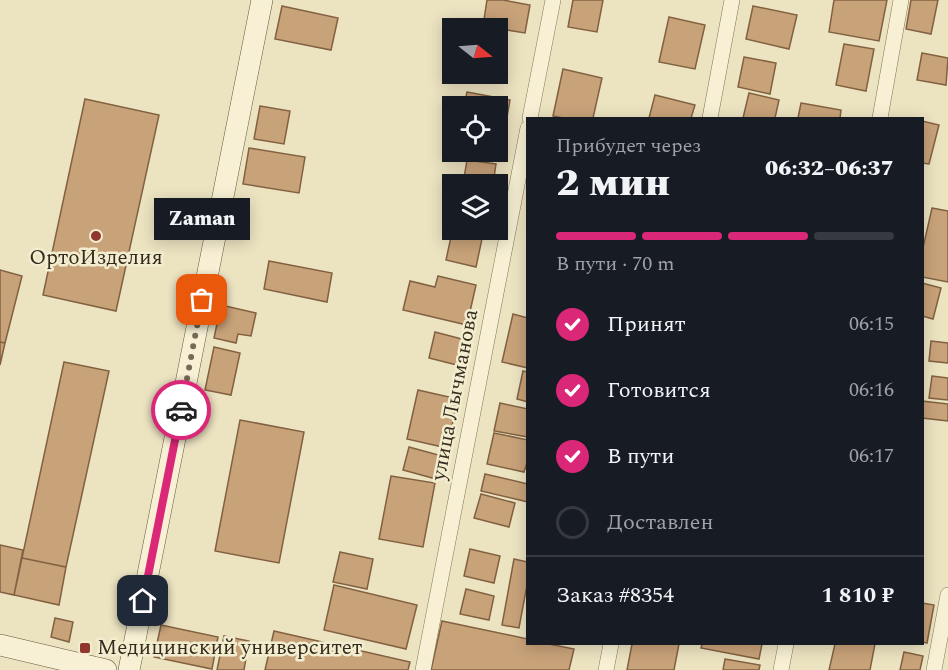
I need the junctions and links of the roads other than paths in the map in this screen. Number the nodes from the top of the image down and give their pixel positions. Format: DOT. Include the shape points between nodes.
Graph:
graph roads {
  1 [pos="262,0"];
  2 [pos="553,0"];
  3 [pos="732,0"];
  4 [pos="901,0"];
  5 [pos="530,117"];
  6 [pos="710,117"];
  7 [pos="880,117"];
  8 [pos="526,138"];
  9 [pos="948,595"];
  10 [pos="0,645"];
  11 [pos="611,645"];
  12 [pos="786,645"];
  13 [pos="106,670"];
  14 [pos="129,670"];
  15 [pos="423,670"];
  16 [pos="606,670"];
  17 [pos="781,670"];
  18 [pos="934,670"];
  1 -- 14 [label="main road"];
  2 -- 5 [label="street"];
  3 -- 6 [label="street"];
  4 -- 7 [label="street"];
  8 -- 15 [label="street, улица Лычманова"];
  9 -- 18 [label="street"];
  10 -- 13 [label="main road"];
  11 -- 16 [label="street"];
  12 -- 17 [label="street"];
}
